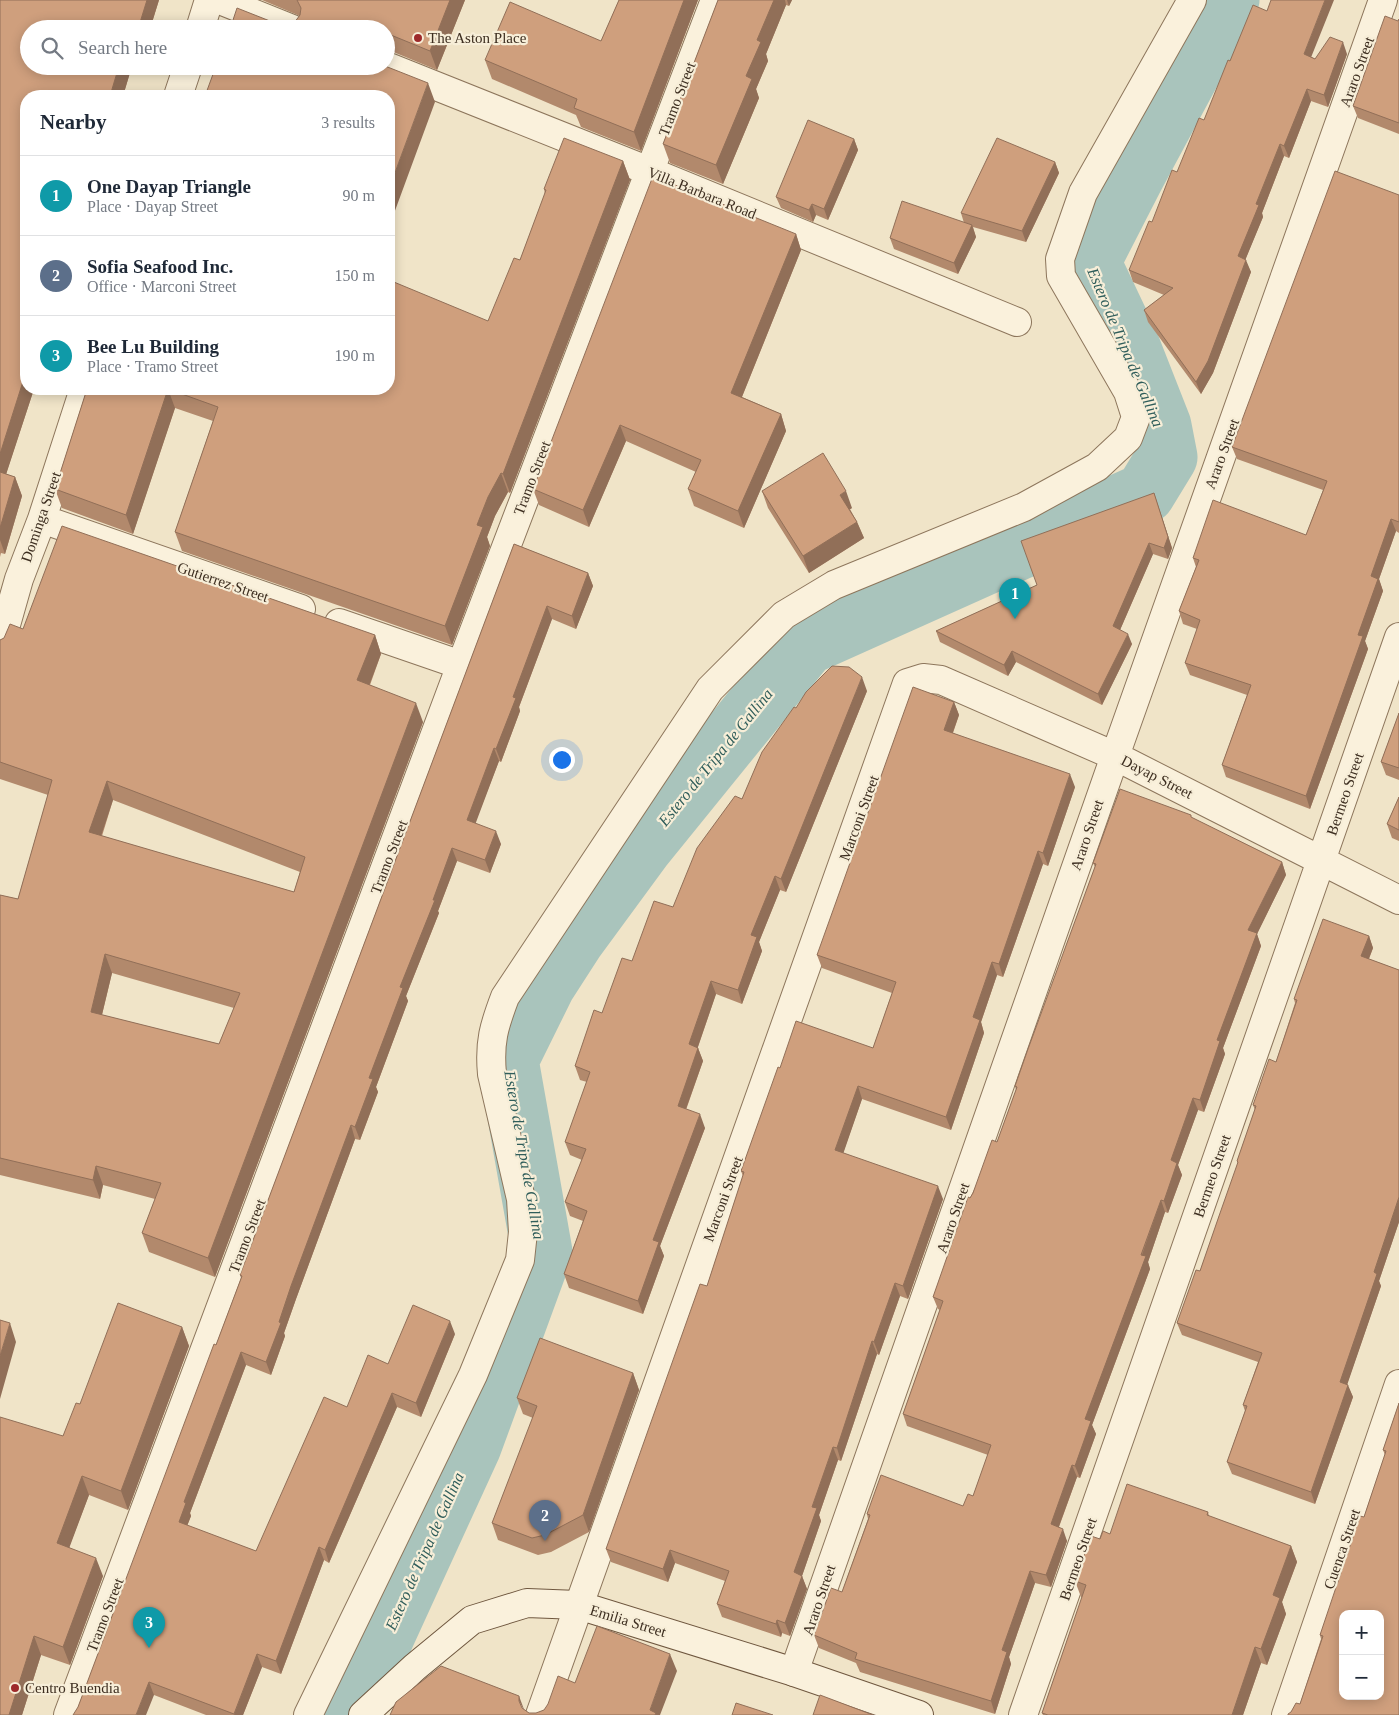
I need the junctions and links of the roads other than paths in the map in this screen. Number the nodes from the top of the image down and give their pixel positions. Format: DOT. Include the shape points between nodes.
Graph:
graph roads {
  1 [pos="209,0"];
  2 [pos="220,0"];
  3 [pos="715,0"];
  4 [pos="1192,0"];
  5 [pos="1383,0"];
  6 [pos="203,20"];
  7 [pos="270,20"];
  8 [pos="395,70"];
  9 [pos="185,75"];
  10 [pos="180,90"];
  11 [pos="649,172"];
  12 [pos="1016,322"];
  13 [pos="82,395"];
  14 [pos="42,519"];
  15 [pos="10,576"];
  16 [pos="1399,638"];
  17 [pos="0,646"];
  18 [pos="461,665"];
  19 [pos="907,684"];
  20 [pos="1115,756"];
  21 [pos="1322,860"];
  22 [pos="1399,900"];
  23 [pos="1399,1384"];
  24 [pos="578,1605"];
  25 [pos="794,1672"];
  26 [pos="68,1715"];
  27 [pos="308,1715"];
  28 [pos="363,1715"];
  29 [pos="540,1715"];
  30 [pos="919,1715"];
  31 [pos="1024,1715"];
  32 [pos="1286,1715"];
  1 -- 6 [label="street"];
  2 -- 7 [label="street"];
  3 -- 11 [label="street, Tramo Street"];
  4 -- 27 [label="street" via="1083,192 1060,259 1062,276 1128,392 1136,417 1128,438 1097,467 1024,506 834,585 784,615 710,689 504,997 490,1053 521,1199 523,1232 520,1260 473,1374"];
  5 -- 20 [label="street, Araro Street"];
  8 -- 11 [label="street, Villa Barbara Road"];
  9 -- 10 [label="street"];
  11 -- 12 [label="street, Villa Barbara Road"];
  11 -- 18 [label="street, Tramo Street"];
  13 -- 14 [label="street, Dominga Street"];
  14 -- 15 [label="street, Dominga Street"];
  14 -- 18 [label="street, Gutierrez Street"];
  15 -- 17 [label="street, Dominga Street"];
  16 -- 21 [label="street, Bermeo Street"];
  18 -- 26 [label="street, Tramo Street"];
  19 -- 20 [label="street, Dayap Street" via="923,678 942,680"];
  19 -- 24 [label="street, Marconi Street"];
  20 -- 21 [label="street, Dayap Street"];
  20 -- 25 [label="street, Araro Street"];
  21 -- 22 [label="street, Dayap Street"];
  21 -- 31 [label="street, Bermeo Street"];
  23 -- 32 [label="street, Cuenca Street"];
  24 -- 25 [label="street, Emilia Street"];
  24 -- 28 [label="street, Emilia Street" via="527,1603 472,1620"];
  24 -- 29 [label="street, Marconi Street"];
  25 -- 30 [label="street, Emilia Street"];
}
